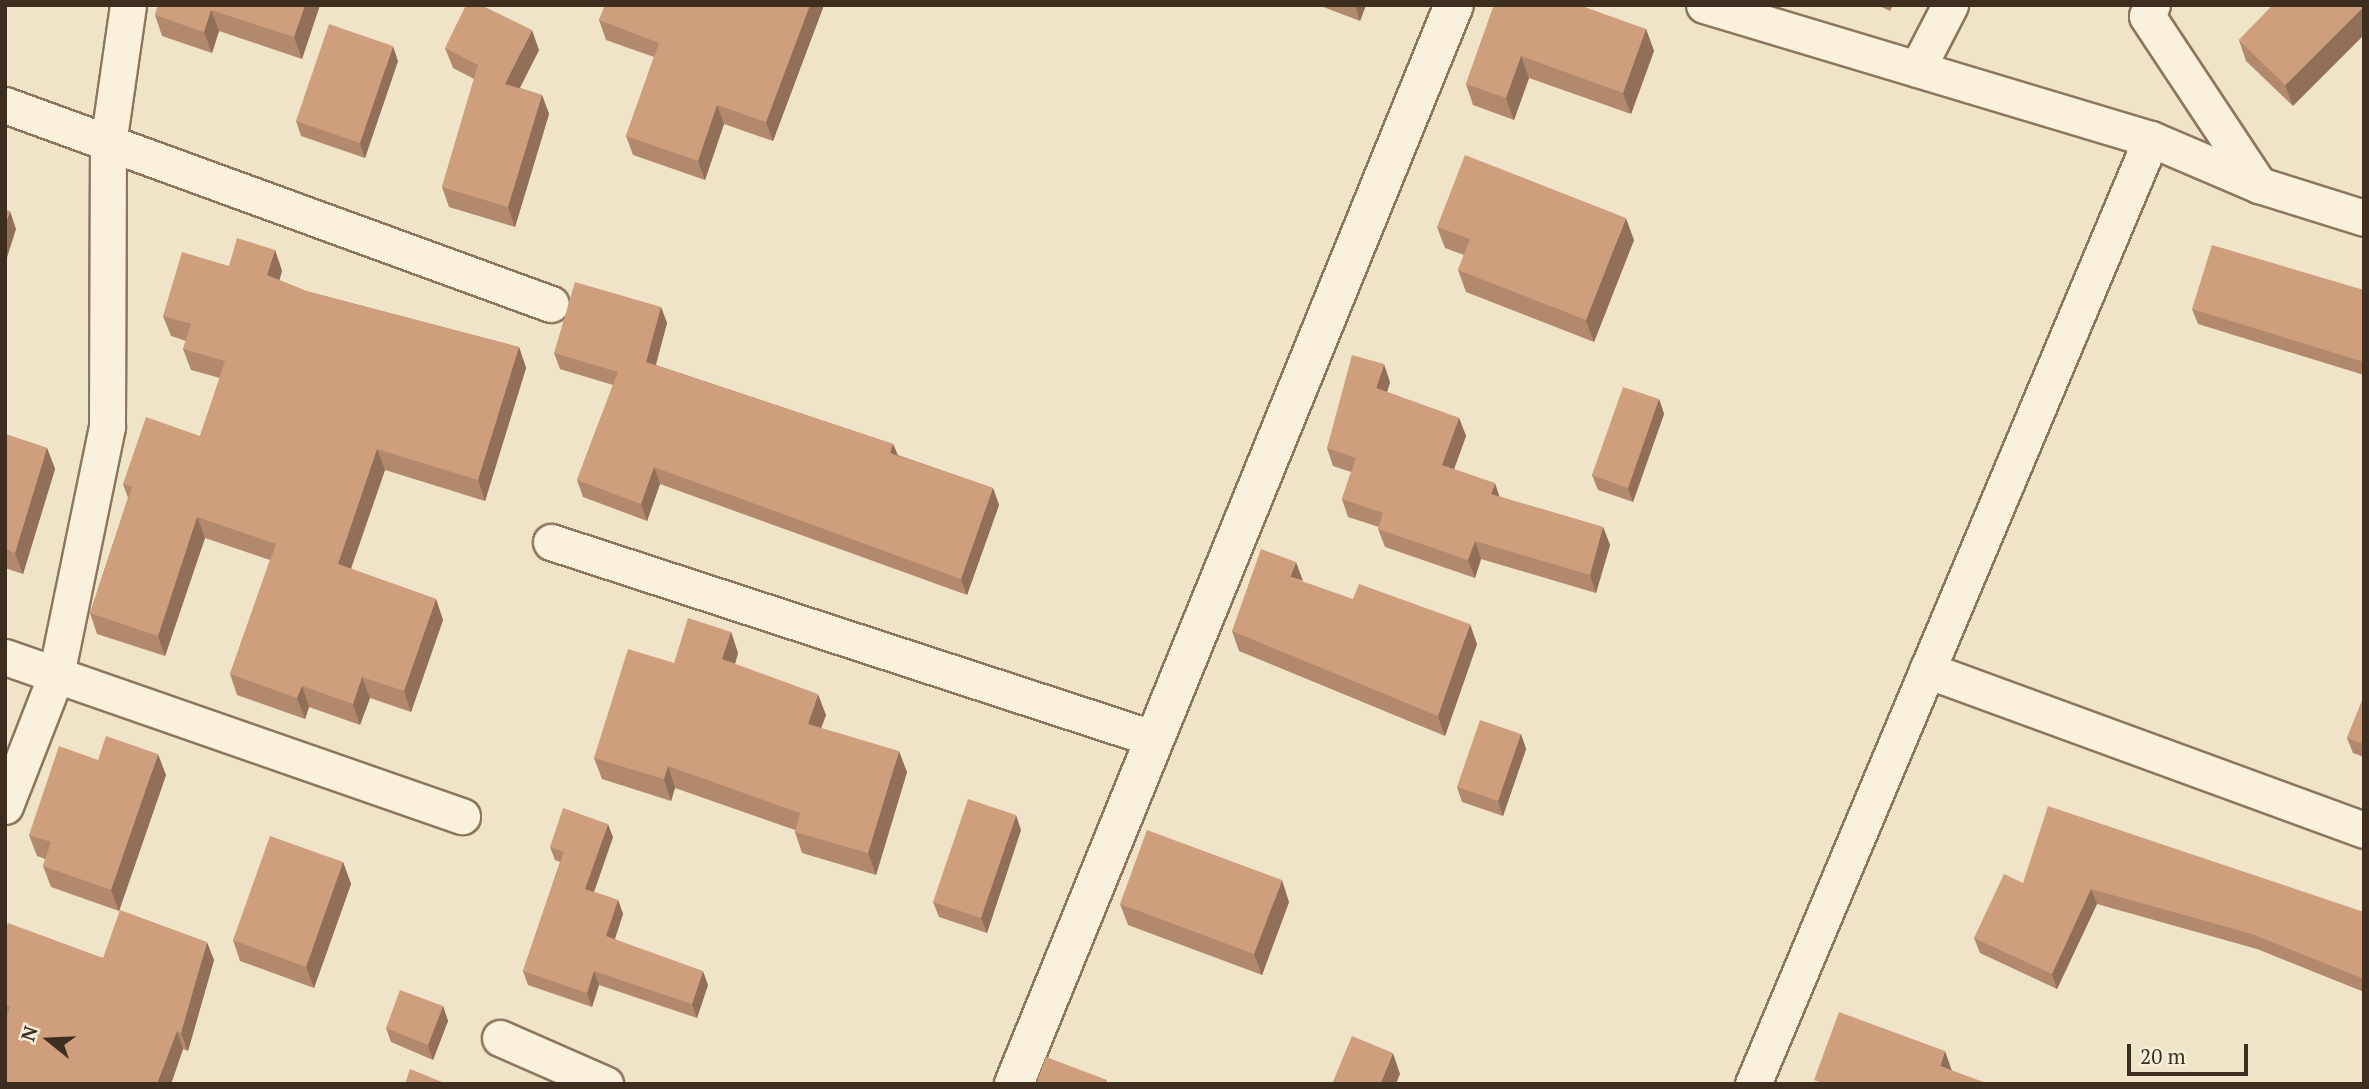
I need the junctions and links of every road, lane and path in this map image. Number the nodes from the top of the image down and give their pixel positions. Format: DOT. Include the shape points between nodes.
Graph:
graph roads {
  1 [pos="128,5"];
  2 [pos="1454,5"];
  3 [pos="1704,5"];
  4 [pos="1950,5"];
  5 [pos="2152,5"];
  6 [pos="1917,69"];
  7 [pos="5,105"];
  8 [pos="2151,139"];
  9 [pos="108,144"];
  10 [pos="2259,185"];
  11 [pos="2364,218"];
  12 [pos="551,304"];
  13 [pos="551,542"];
  14 [pos="5,657"];
  15 [pos="1927,670"];
  16 [pos="56,675"];
  17 [pos="1154,739"];
  18 [pos="5,806"];
  19 [pos="462,816"];
  20 [pos="2364,830"];
  21 [pos="500,1038"];
  22 [pos="606,1084"];
  23 [pos="1014,1084"];
  24 [pos="1753,1084"];
  1 -- 9 [label="street"];
  2 -- 17 [label="street"];
  3 -- 6 [label="street"];
  4 -- 6 [label="street"];
  5 -- 10 [label="street" via="2147,16"];
  6 -- 8 [label="street"];
  7 -- 9 [label="street"];
  8 -- 10 [label="street"];
  8 -- 15 [label="street"];
  9 -- 12 [label="street"];
  9 -- 16 [label="street" via="107,427"];
  10 -- 11 [label="street"];
  13 -- 17 [label="street"];
  14 -- 16 [label="street"];
  15 -- 20 [label="street"];
  15 -- 24 [label="street"];
  16 -- 18 [label="street"];
  16 -- 19 [label="street"];
  17 -- 23 [label="street"];
  21 -- 22 [label="street"];
}
